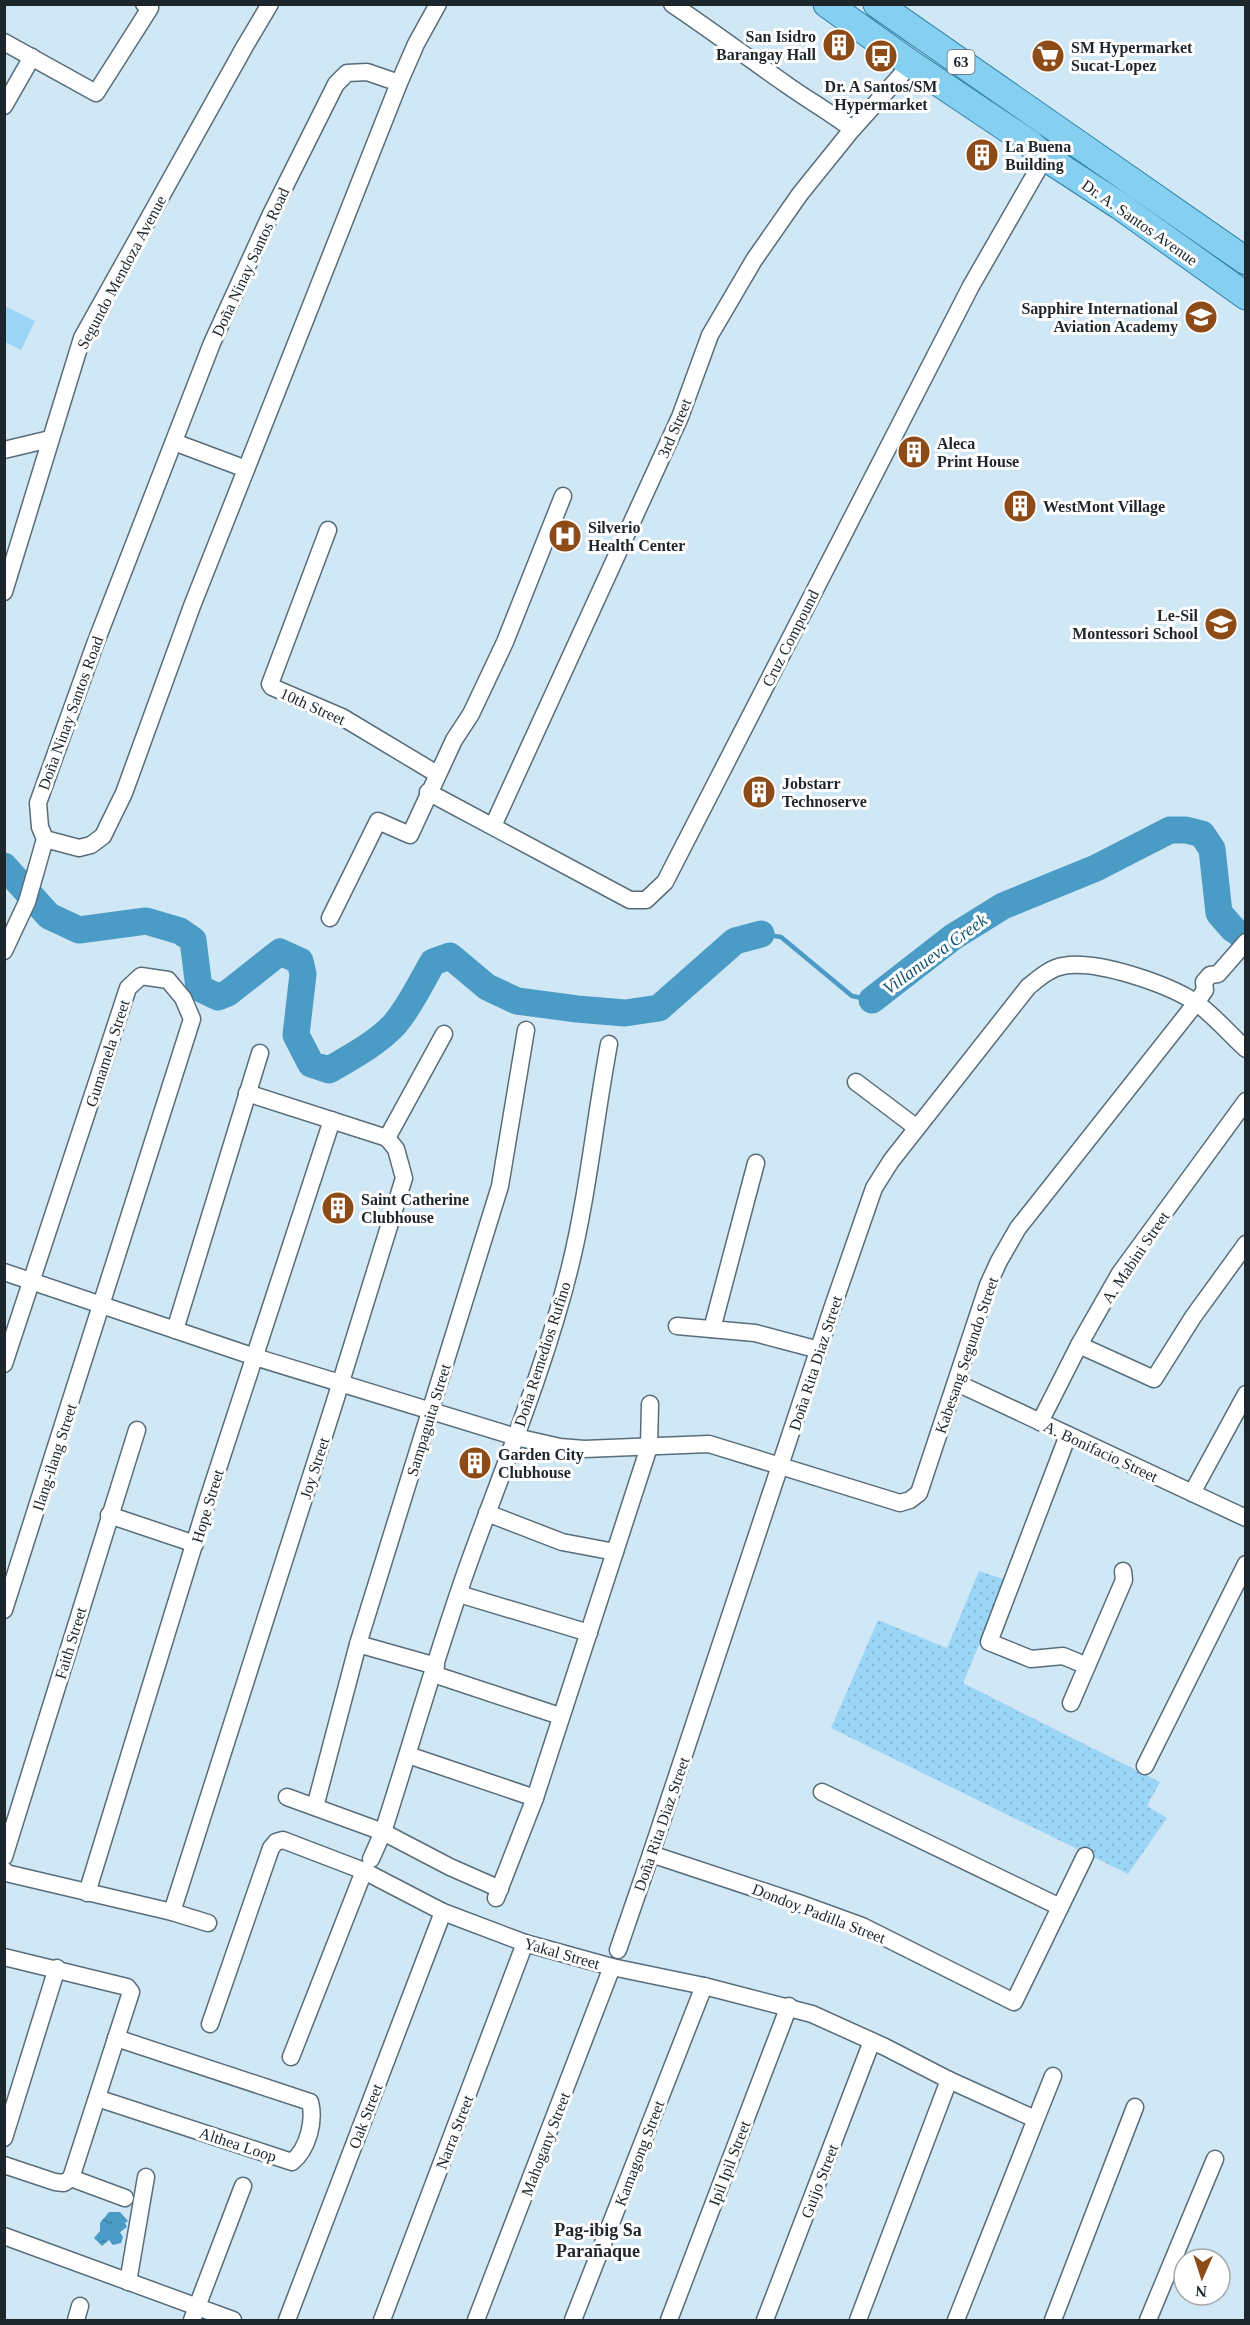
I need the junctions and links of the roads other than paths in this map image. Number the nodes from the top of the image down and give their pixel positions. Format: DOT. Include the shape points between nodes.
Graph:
graph roads {
  1 [pos="270,4"];
  2 [pos="438,4"];
  3 [pos="672,4"];
  4 [pos="827,4"];
  5 [pos="877,4"];
  6 [pos="147,6"];
  7 [pos="4,42"];
  8 [pos="32,57"];
  9 [pos="911,64"];
  10 [pos="399,83"];
  11 [pos="4,106"];
  12 [pos="1045,119"];
  13 [pos="852,129"];
  14 [pos="1037,150"];
  15 [pos="1245,261"];
  16 [pos="1245,296"];
  17 [pos="50,439"];
  18 [pos="174,442"];
  19 [pos="4,450"];
  20 [pos="246,469"];
  21 [pos="563,496"];
  22 [pos="328,530"];
  23 [pos="4,592"];
  24 [pos="437,774"];
  25 [pos="428,792"];
  26 [pos="493,826"];
  27 [pos="45,839"];
  28 [pos="330,918"];
  29 [pos="1245,942"];
  30 [pos="4,951"];
  31 [pos="1200,996"];
  32 [pos="526,1030"];
  33 [pos="444,1034"];
  34 [pos="609,1044"];
  35 [pos="1245,1049"];
  36 [pos="260,1053"];
  37 [pos="856,1082"];
  38 [pos="248,1093"];
  39 [pos="1245,1101"];
  40 [pos="332,1120"];
  41 [pos="917,1128"];
  42 [pos="387,1137"];
  43 [pos="756,1163"];
  44 [pos="1245,1244"];
  45 [pos="4,1272"];
  46 [pos="31,1281"];
  47 [pos="103,1303"];
  48 [pos="677,1326"];
  49 [pos="712,1329"];
  50 [pos="175,1330"];
  51 [pos="1079,1345"];
  52 [pos="819,1350"];
  53 [pos="255,1356"];
  54 [pos="4,1364"];
  55 [pos="341,1382"];
  56 [pos="957,1383"];
  57 [pos="1245,1394"];
  58 [pos="650,1404"];
  59 [pos="430,1410"];
  60 [pos="1241,1413"];
  61 [pos="1040,1422"];
  62 [pos="136,1430"];
  63 [pos="1068,1435"];
  64 [pos="516,1437"];
  65 [pos="649,1447"];
  66 [pos="781,1466"];
  67 [pos="1192,1493"];
  68 [pos="487,1513"];
  69 [pos="109,1515"];
  70 [pos="1245,1518"];
  71 [pos="195,1544"];
  72 [pos="615,1552"];
  73 [pos="1245,1564"];
  74 [pos="1123,1570"];
  75 [pos="459,1594"];
  76 [pos="4,1610"];
  77 [pos="589,1633"];
  78 [pos="358,1644"];
  79 [pos="1087,1666"];
  80 [pos="435,1670"];
  81 [pos="1071,1703"];
  82 [pos="560,1716"];
  83 [pos="408,1755"];
  84 [pos="1145,1766"];
  85 [pos="822,1791"];
  86 [pos="288,1797"];
  87 [pos="535,1798"];
  88 [pos="315,1807"];
  89 [pos="383,1832"];
  90 [pos="651,1854"];
  91 [pos="1085,1856"];
  92 [pos="4,1857"];
  93 [pos="368,1865"];
  94 [pos="4,1870"];
  95 [pos="87,1893"];
  96 [pos="1060,1907"];
  97 [pos="172,1912"];
  98 [pos="443,1912"];
  99 [pos="208,1923"];
  100 [pos="525,1942"];
  101 [pos="618,1950"];
  102 [pos="4,1957"];
  103 [pos="612,1967"];
  104 [pos="57,1968"];
  105 [pos="704,1986"];
  106 [pos="789,2006"];
  107 [pos="210,2024"];
  108 [pos="116,2038"];
  109 [pos="872,2041"];
  110 [pos="291,2057"];
  111 [pos="1053,2076"];
  112 [pos="949,2080"];
  113 [pos="98,2098"];
  114 [pos="1135,2107"];
  115 [pos="1035,2119"];
  116 [pos="4,2138"];
  117 [pos="1215,2159"];
  118 [pos="4,2165"];
  119 [pos="146,2176"];
  120 [pos="71,2178"];
  121 [pos="243,2186"];
  122 [pos="125,2198"];
  123 [pos="4,2236"];
  124 [pos="128,2282"];
  125 [pos="195,2314"];
  126 [pos="233,2320"];
  127 [pos="287,2320"];
  128 [pos="382,2320"];
  129 [pos="476,2320"];
  130 [pos="573,2320"];
  131 [pos="669,2320"];
  132 [pos="765,2320"];
  133 [pos="858,2320"];
  134 [pos="956,2320"];
  135 [pos="1053,2320"];
  136 [pos="1148,2320"];
  1 -- 17 [label="street, Segundo Mendoza Avenue" via="82,338"];
  2 -- 10 [label="street"];
  3 -- 13 [label="street"];
  4 -- 9 [label="main road, Dr. A. Santos Avenue / 63"];
  5 -- 12 [label="main road, Dr. A. Santos Avenue / 63"];
  6 -- 8 [label="street" via="96,93"];
  7 -- 8 [label="street"];
  8 -- 11 [label="street"];
  9 -- 13 [label="street, 3rd Street"];
  9 -- 14 [label="main road, Dr. A. Santos Avenue / 63"];
  10 -- 18 [label="street, Doña Ninay Santos Road" via="367,72 347,74 336,84 212,343"];
  10 -- 20 [label="street"];
  12 -- 14 [label="main road"];
  12 -- 15 [label="main road, Dr. A. Santos Avenue / 63"];
  13 -- 26 [label="street, 3rd Street" via="754,260 710,335 680,417"];
  14 -- 16 [label="main road, Dr. A. Santos Avenue / 63"];
  14 -- 26 [label="street, Cruz Compound" via="665,882 646,900 630,900"];
  17 -- 19 [label="street"];
  17 -- 23 [label="street, Segundo Mendoza Avenue"];
  18 -- 20 [label="street"];
  18 -- 27 [label="street, Doña Ninay Santos Road" via="38,803"];
  20 -- 27 [label="street" via="124,793 103,836 79,848"];
  21 -- 24 [label="street" via="505,642"];
  22 -- 24 [label="street, 10th Street" via="270,684 342,717"];
  24 -- 25 [label="street"];
  25 -- 26 [label="street, Cruz Compound"];
  25 -- 28 [label="street" via="410,835 378,821"];
  27 -- 30 [label="street" via="28,897"];
  29 -- 31 [label="street, Kabesang Segundo Street" via="1218,974 1210,975 1204,982"];
  31 -- 35 [label="street, Doña Rita Diaz Street"];
  31 -- 41 [label="street, Doña Rita Diaz Street" via="1115,970 1082,964 1061,966 1028,987"];
  31 -- 56 [label="street, Kabesang Segundo Street" via="1018,1228 988,1285"];
  32 -- 59 [label="street, Sampaguita Street" via="500,1186"];
  33 -- 42 [label="street"];
  34 -- 64 [label="street, Doña Remedios Rufino" via="570,1268"];
  36 -- 38 [label="street"];
  37 -- 41 [label="street"];
  38 -- 40 [label="street"];
  38 -- 50 [label="street"];
  39 -- 51 [label="street, A. Mabini Street" via="1120,1273"];
  40 -- 42 [label="street"];
  40 -- 53 [label="street, Hope Street"];
  41 -- 52 [label="street, Doña Rita Diaz Street" via="874,1188"];
  42 -- 55 [label="street, Joy Street" via="396,1149 404,1178"];
  43 -- 49 [label="street"];
  44 -- 51 [label="street" via="1154,1379"];
  45 -- 46 [label="street, Kabesang Segundo Street"];
  46 -- 47 [label="street, Kabesang Segundo Street"];
  46 -- 47 [label="street, Gumamela Street" via="128,988 141,976 168,980 183,998 192,1019"];
  46 -- 54 [label="street"];
  47 -- 50 [label="street, Kabesang Segundo Street"];
  47 -- 76 [label="street, Ilang-ilang Street"];
  48 -- 49 [label="street"];
  49 -- 52 [label="street" via="755,1333"];
  50 -- 53 [label="street, Kabesang Segundo Street"];
  51 -- 61 [label="street, A. Mabini Street"];
  52 -- 66 [label="street, Doña Rita Diaz Street"];
  53 -- 55 [label="street, Kabesang Segundo Street"];
  53 -- 71 [label="street, Hope Street"];
  55 -- 59 [label="street, Kabesang Segundo Street"];
  55 -- 97 [label="street, Joy Street"];
  56 -- 61 [label="street, A. Bonifacio Street"];
  56 -- 66 [label="street, Kabesang Segundo Street" via="919,1493 910,1500 900,1503"];
  57 -- 60 [label="street"];
  58 -- 65 [label="street"];
  59 -- 64 [label="street, Kabesang Segundo Street"];
  59 -- 78 [label="street, Sampaguita Street"];
  60 -- 67 [label="street"];
  61 -- 63 [label="street, A. Bonifacio Street"];
  62 -- 69 [label="street, Faith Street"];
  63 -- 67 [label="street, A. Bonifacio Street"];
  63 -- 79 [label="street" via="989,1642 1030,1659 1063,1656"];
  64 -- 65 [label="street, Kabesang Segundo Street" via="584,1449"];
  64 -- 68 [label="street, Doña Remedios Rufino"];
  65 -- 66 [label="street, Kabesang Segundo Street" via="709,1444"];
  65 -- 72 [label="street"];
  66 -- 90 [label="street, Doña Rita Diaz Street"];
  67 -- 70 [label="street, A. Bonifacio Street"];
  68 -- 72 [label="street" via="562,1542"];
  68 -- 75 [label="street, Doña Remedios Rufino"];
  69 -- 71 [label="street"];
  69 -- 92 [label="street, Faith Street"];
  71 -- 95 [label="street, Hope Street"];
  72 -- 77 [label="street"];
  73 -- 84 [label="street"];
  74 -- 79 [label="street" via="1124,1580"];
  75 -- 77 [label="street"];
  75 -- 80 [label="street, Doña Remedios Rufino"];
  77 -- 82 [label="street"];
  78 -- 80 [label="street"];
  78 -- 88 [label="street, Sampaguita Street"];
  79 -- 81 [label="street"];
  80 -- 82 [label="street"];
  80 -- 83 [label="street, Doña Remedios Rufino"];
  82 -- 87 [label="street"];
  83 -- 87 [label="street"];
  83 -- 89 [label="street, Doña Remedios Rufino"];
  85 -- 96 [label="street"];
  86 -- 88 [label="street"];
  87 -- 89 [label="street" via="498,1894"];
  88 -- 89 [label="street"];
  89 -- 93 [label="street, Doña Remedios Rufino"];
  90 -- 96 [label="street, Dondoy Padilla Street" via="862,1926 1014,2002"];
  90 -- 101 [label="street, Doña Rita Diaz Street"];
  91 -- 96 [label="street"];
  93 -- 98 [label="street, Yakal Street"];
  93 -- 107 [label="street, Yakal Street" via="283,1839 276,1842"];
  93 -- 110 [label="street, Doña Remedios Rufino"];
  94 -- 95 [label="street"];
  95 -- 97 [label="street"];
  97 -- 99 [label="street"];
  98 -- 100 [label="street, Yakal Street"];
  98 -- 127 [label="street, Oak Street"];
  100 -- 103 [label="street, Yakal Street"];
  100 -- 128 [label="street, Narra Street"];
  102 -- 104 [label="street"];
  103 -- 105 [label="street, Yakal Street"];
  103 -- 129 [label="street, Mahogany Street"];
  104 -- 108 [label="street" via="127,1987 130,1992"];
  104 -- 116 [label="street"];
  105 -- 106 [label="street, Yakal Street"];
  105 -- 130 [label="street, Kamagong Street"];
  106 -- 109 [label="street, Yakal Street"];
  106 -- 131 [label="street, Ipil Ipil Street"];
  108 -- 113 [label="street"];
  108 -- 113 [label="street, Althea Loop" via="310,2102 314,2115 301,2154 292,2162"];
  109 -- 112 [label="street, Yakal Street"];
  109 -- 132 [label="street, Guijo Street"];
  111 -- 115 [label="street"];
  112 -- 115 [label="street, Yakal Street"];
  112 -- 133 [label="street"];
  113 -- 120 [label="street"];
  114 -- 135 [label="street"];
  115 -- 134 [label="street"];
  117 -- 136 [label="street"];
  118 -- 120 [label="street" via="55,2182 64,2183"];
  119 -- 124 [label="street"];
  120 -- 122 [label="street"];
  121 -- 125 [label="street"];
  123 -- 124 [label="street"];
  124 -- 125 [label="street"];
  125 -- 126 [label="street"];
}
